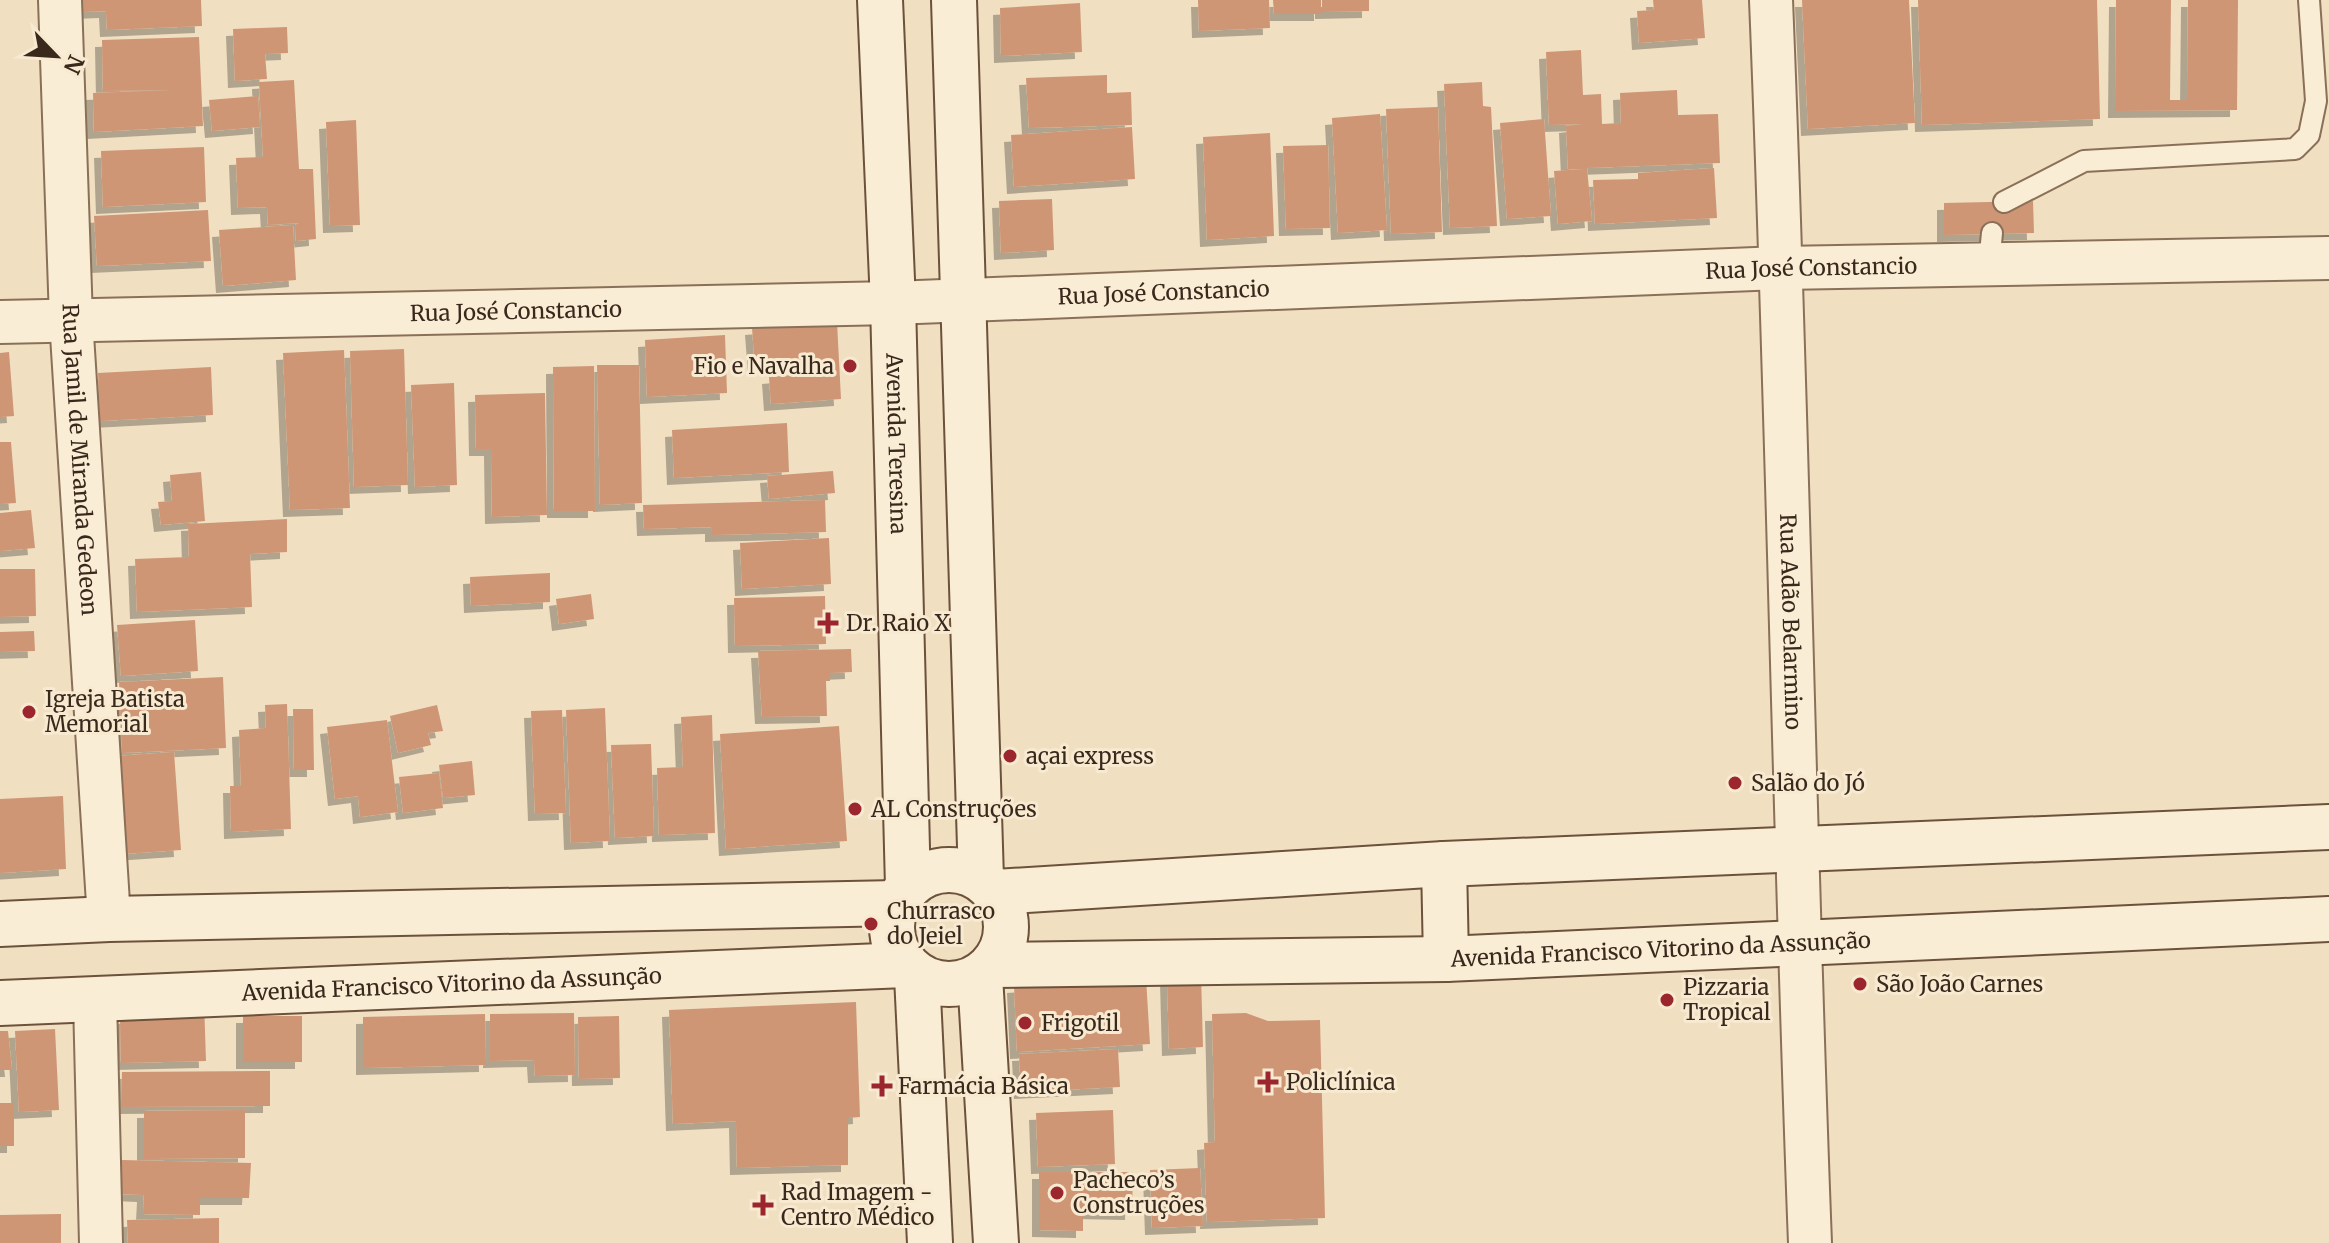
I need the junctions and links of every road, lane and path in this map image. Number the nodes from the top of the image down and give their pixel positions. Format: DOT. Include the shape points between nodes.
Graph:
graph roads {
  1 [pos="60,0"];
  2 [pos="880,0"];
  3 [pos="954,0"];
  4 [pos="1771,0"];
  5 [pos="2309,0"];
  6 [pos="2004,202"];
  7 [pos="2329,258"];
  8 [pos="1782,268"];
  9 [pos="966,301"];
  10 [pos="893,303"];
  11 [pos="71,319"];
  12 [pos="0,322"];
  13 [pos="2329,827"];
  14 [pos="1795,851"];
  15 [pos="1444,864"];
  16 [pos="988,885"];
  17 [pos="902,895"];
  18 [pos="109,919"];
  19 [pos="2329,919"];
  20 [pos="0,924"];
  21 [pos="1799,945"];
  22 [pos="1446,959"];
  23 [pos="911,970"];
  24 [pos="986,971"];
  25 [pos="95,1000"];
  26 [pos="0,1003"];
  27 [pos="101,1243"];
  28 [pos="930,1243"];
  29 [pos="996,1243"];
  30 [pos="1810,1243"];
  1 -- 11 [label="street, Rua Jamil de Miranda Gedeon"];
  2 -- 10 [label="main road, Avenida Teresina"];
  3 -- 9 [label="main road"];
  4 -- 8 [label="street, Rua Adão Belarmino"];
  5 -- 6 [label="lane" via="2316,101 2309,135 2295,149 2084,161"];
  7 -- 8 [label="street, Rua José Constancio" via="1990,249"];
  8 -- 9 [label="street, Rua José Constancio"];
  8 -- 14 [label="street, Rua Adão Belarmino"];
  9 -- 10 [label="street, Rua José Constancio"];
  9 -- 16 [label="main road"];
  10 -- 11 [label="street, Rua José Constancio"];
  10 -- 17 [label="main road, Avenida Teresina"];
  11 -- 12 [label="street, Rua José Constancio"];
  11 -- 18 [label="street, Rua Jamil de Miranda Gedeon"];
  13 -- 14 [label="main road"];
  14 -- 15 [label="main road"];
  14 -- 21 [label="street, Rua Adão Belarmino"];
  15 -- 16 [label="main road"];
  15 -- 22 [label="main road"];
  16 -- 17 [label="main road" via="963,871 943,870 925,875"];
  16 -- 24 [label="main road" via="1004,909 1007,929 1003,948"];
  17 -- 18 [label="main road"];
  17 -- 23 [label="main road" via="892,935"];
  18 -- 20 [label="main road"];
  19 -- 21 [label="main road, Avenida Francisco Vitorino da Assunção"];
  21 -- 22 [label="main road, Avenida Francisco Vitorino da Assunção"];
  21 -- 30 [label="street, Rua Adão Belarmino"];
  22 -- 24 [label="main road, Avenida Francisco Vitorino da Assunção"];
  23 -- 24 [label="main road" via="937,984 959,984"];
  23 -- 25 [label="main road, Avenida Francisco Vitorino da Assunção"];
  23 -- 28 [label="main road"];
  24 -- 29 [label="main road"];
  25 -- 26 [label="main road, Avenida Francisco Vitorino da Assunção"];
  25 -- 27 [label="street"];
}
